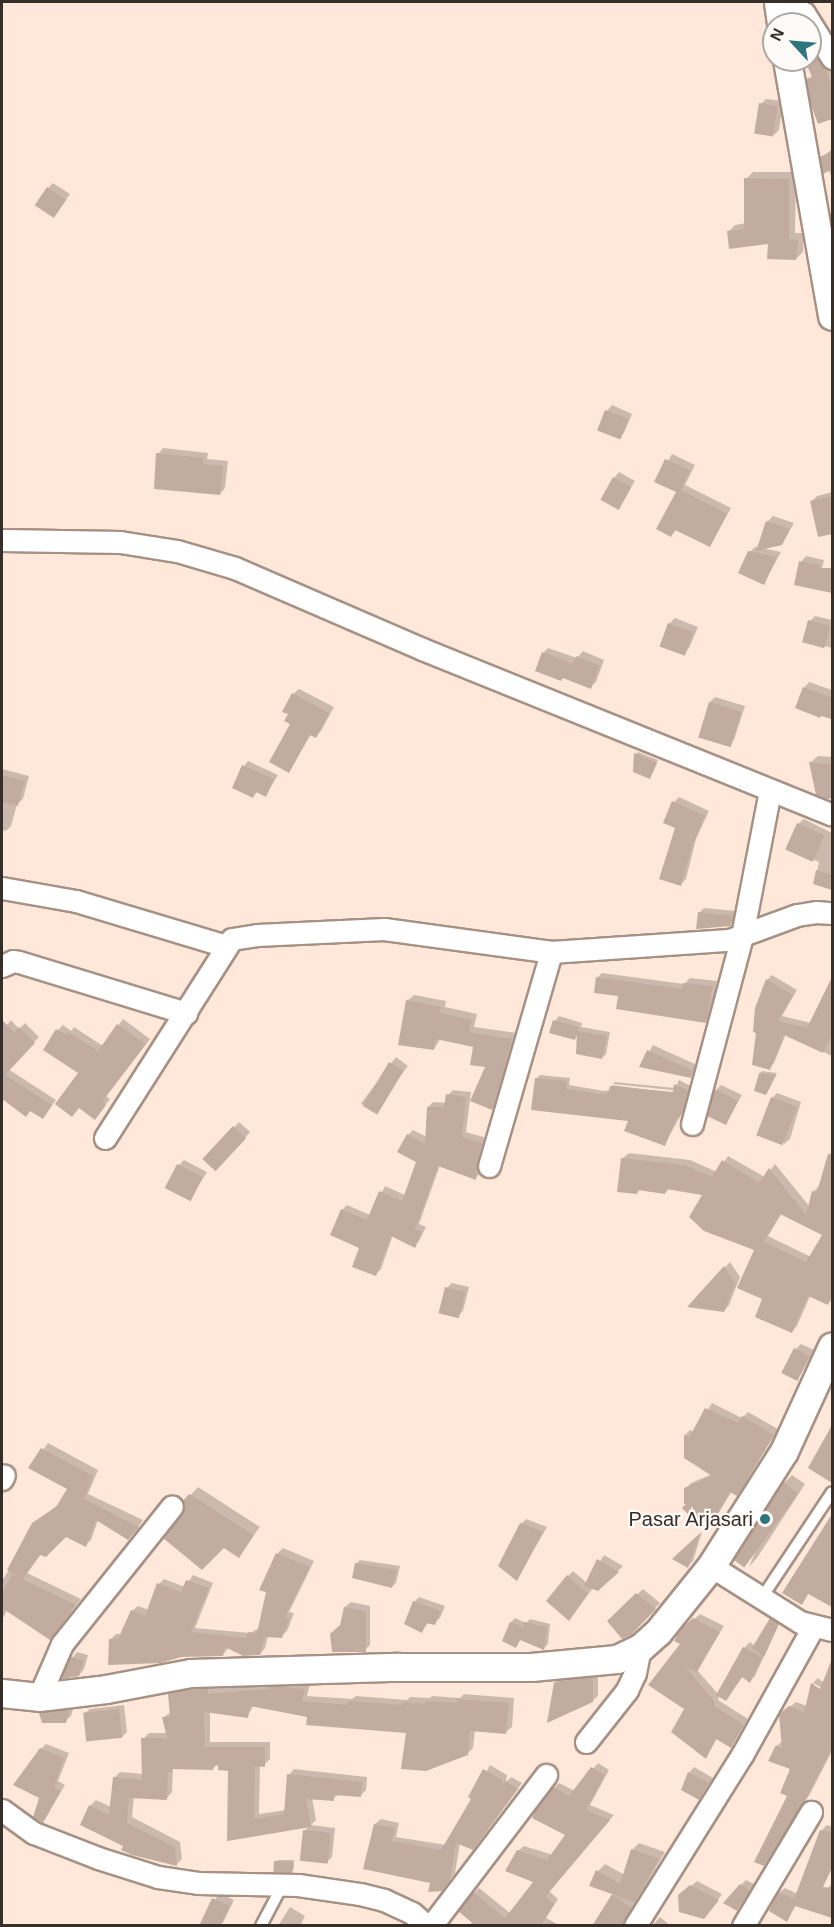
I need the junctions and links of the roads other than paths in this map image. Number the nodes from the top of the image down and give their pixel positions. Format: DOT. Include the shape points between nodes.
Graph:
graph roads {
  1 [pos="780,10"];
  2 [pos="832,58"];
  3 [pos="789,72"];
  4 [pos="832,316"];
  5 [pos="2,540"];
  6 [pos="770,790"];
  7 [pos="832,815"];
  8 [pos="2,888"];
  9 [pos="832,913"];
  10 [pos="742,936"];
  11 [pos="225,946"];
  12 [pos="551,952"];
  13 [pos="2,966"];
  14 [pos="186,1013"];
  15 [pos="692,1124"];
  16 [pos="105,1138"];
  17 [pos="489,1166"];
  18 [pos="832,1346"];
  19 [pos="832,1492"];
  20 [pos="172,1506"];
  21 [pos="711,1566"];
  22 [pos="761,1599"];
  23 [pos="823,1628"];
  24 [pos="640,1648"];
  25 [pos="2,1692"];
  26 [pos="39,1697"];
  27 [pos="586,1742"];
  28 [pos="546,1775"];
  29 [pos="2,1810"];
  30 [pos="811,1812"];
  31 [pos="282,1886"];
  32 [pos="261,1926"];
  33 [pos="429,1926"];
  34 [pos="635,1926"];
  35 [pos="743,1926"];
  1 -- 2 [label="street" via="804,13"];
  3 -- 4 [label="street"];
  5 -- 6 [label="street" via="120,542 177,551 235,568 422,649"];
  6 -- 7 [label="street"];
  6 -- 10 [label="street"];
  8 -- 11 [label="street" via="76,901"];
  9 -- 10 [label="street" via="797,915"];
  10 -- 12 [label="street"];
  10 -- 15 [label="street"];
  11 -- 12 [label="street" via="243,936 384,929"];
  11 -- 14 [label="street"];
  12 -- 17 [label="street"];
  13 -- 14 [label="street" via="19,962"];
  14 -- 16 [label="street"];
  18 -- 21 [label="street" via="784,1451"];
  19 -- 22 [label="lane"];
  20 -- 26 [label="street" via="62,1644"];
  21 -- 22 [label="street"];
  21 -- 24 [label="street" via="658,1632"];
  22 -- 23 [label="street"];
  23 -- 34 [label="street"];
  24 -- 26 [label="street" via="617,1659 531,1667 191,1673"];
  24 -- 27 [label="street" via="627,1690"];
  25 -- 26 [label="street"];
  28 -- 33 [label="street"];
  29 -- 31 [label="street" via="34,1833 158,1877 198,1883"];
  30 -- 35 [label="street"];
  31 -- 32 [label="lane"];
  31 -- 33 [label="street" via="323,1888 384,1900"];
}
